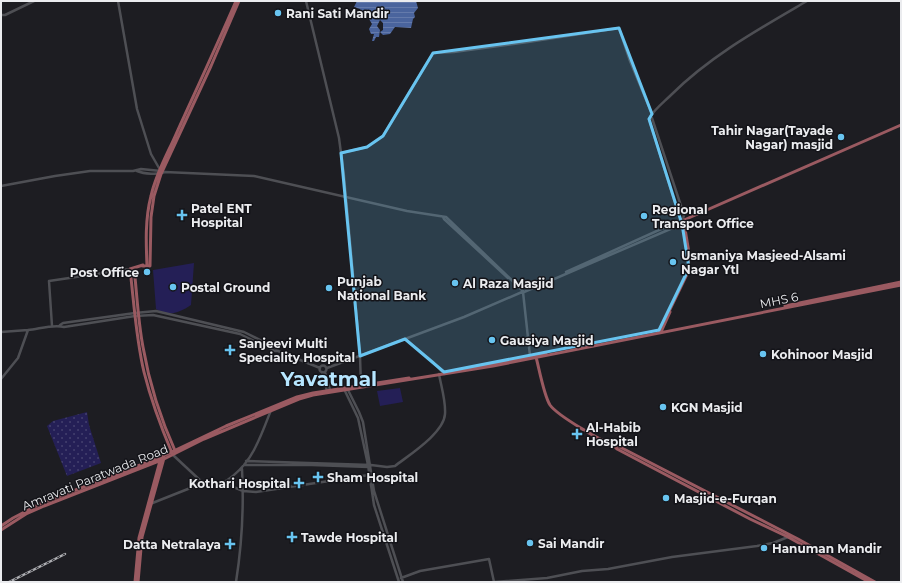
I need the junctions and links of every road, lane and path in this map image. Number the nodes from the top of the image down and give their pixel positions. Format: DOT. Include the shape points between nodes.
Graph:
graph roads {
  1 [pos="34,1"];
  2 [pos="118,1"];
  3 [pos="236,1"];
  4 [pos="239,1"];
  5 [pos="306,1"];
  6 [pos="807,1"];
  7 [pos="1,15"];
  8 [pos="651,116"];
  9 [pos="901,126"];
  10 [pos="341,153"];
  11 [pos="161,171"];
  12 [pos="1,186"];
  13 [pos="345,197"];
  14 [pos="682,221"];
  15 [pos="132,268"];
  16 [pos="901,284"];
  17 [pos="523,291"];
  18 [pos="137,314"];
  19 [pos="52,326"];
  20 [pos="28,330"];
  21 [pos="660,331"];
  22 [pos="1,332"];
  23 [pos="405,339"];
  24 [pos="360,356"];
  25 [pos="530,356"];
  26 [pos="536,356"];
  27 [pos="320,368"];
  28 [pos="327,368"];
  29 [pos="324,372"];
  30 [pos="444,373"];
  31 [pos="439,374"];
  32 [pos="1,379"];
  33 [pos="361,386"];
  34 [pos="346,389"];
  35 [pos="329,391"];
  36 [pos="272,409"];
  37 [pos="174,454"];
  38 [pos="162,458"];
  39 [pos="246,461"];
  40 [pos="310,463"];
  41 [pos="244,465"];
  42 [pos="370,466"];
  43 [pos="242,468"];
  44 [pos="371,475"];
  45 [pos="204,483"];
  46 [pos="224,483"];
  47 [pos="243,491"];
  48 [pos="152,503"];
  49 [pos="148,504"];
  50 [pos="1,526"];
  51 [pos="1,530"];
  52 [pos="789,536"];
  53 [pos="400,580"];
  54 [pos="136,582"];
  55 [pos="236,582"];
  56 [pos="402,582"];
  57 [pos="494,582"];
  58 [pos="869,582"];
  59 [pos="875,582"];
  1 -- 7 [label="street"];
  2 -- 11 [label="street" via="137,108 151,154"];
  3 -- 11 [label="main road"];
  4 -- 11 [label="main road" via="212,66"];
  5 -- 10 [label="street"];
  6 -- 8 [label="street" via="718,56 679,87"];
  8 -- 10 [label="street" via="619,28 433,53 383,136 364,148"];
  8 -- 14 [label="street" via="649,119"];
  9 -- 14 [label="main road"];
  10 -- 13 [label="street"];
  11 -- 12 [label="street" via="90,171"];
  11 -- 13 [label="street" via="254,176"];
  11 -- 15 [label="main road" via="150,196 147,265"];
  13 -- 17 [label="street" via="447,219"];
  13 -- 24 [label="street"];
  14 -- 17 [label="street"];
  14 -- 21 [label="main road" via="689,270"];
  15 -- 18 [label="main road"];
  15 -- 19 [label="street" via="49,281"];
  16 -- 21 [label="main road"];
  17 -- 23 [label="street"];
  17 -- 25 [label="street"];
  18 -- 19 [label="street" via="64,327"];
  18 -- 27 [label="street" via="156,311 246,334 275,351"];
  18 -- 37 [label="main road" via="144,372"];
  19 -- 20 [label="street"];
  20 -- 22 [label="street"];
  20 -- 32 [label="street" via="18,358"];
  21 -- 26 [label="main road"];
  23 -- 24 [label="street"];
  23 -- 30 [label="street"];
  24 -- 28 [label="street"];
  24 -- 33 [label="street"];
  25 -- 26 [label="main road"];
  25 -- 30 [label="main road"];
  26 -- 30 [label="main road"];
  26 -- 52 [label="main road" via="549,404 560,415 617,449 732,510"];
  27 -- 28 [label="street" via="324,365"];
  27 -- 29 [label="street"];
  28 -- 29 [label="street"];
  29 -- 35 [label="street"];
  30 -- 31 [label="main road"];
  31 -- 33 [label="main road"];
  31 -- 34 [label="main road"];
  31 -- 42 [label="street" via="445,413 443,422 435,433 395,466"];
  33 -- 34 [label="main road"];
  34 -- 35 [label="main road"];
  34 -- 36 [label="main road" via="313,395"];
  34 -- 42 [label="street" via="363,422"];
  35 -- 36 [label="main road" via="297,397"];
  36 -- 37 [label="main road, Amravati Paratwada Road" via="207,434"];
  36 -- 39 [label="street" via="254,451"];
  37 -- 38 [label="main road, Amravati Paratwada Road"];
  37 -- 45 [label="street"];
  38 -- 48 [label="main road"];
  38 -- 49 [label="main road"];
  38 -- 50 [label="main road, Amravati Paratwada Road" via="42,503"];
  38 -- 51 [label="main road, Amravati Paratwada Road" via="26,514"];
  39 -- 40 [label="street"];
  39 -- 41 [label="street"];
  40 -- 41 [label="street"];
  40 -- 42 [label="street"];
  41 -- 43 [label="street"];
  42 -- 44 [label="street"];
  43 -- 46 [label="street"];
  43 -- 47 [label="street"];
  44 -- 47 [label="street" via="256,492"];
  44 -- 53 [label="street" via="374,505"];
  45 -- 46 [label="street"];
  45 -- 48 [label="street"];
  46 -- 47 [label="street"];
  47 -- 55 [label="street" via="242,534"];
  48 -- 49 [label="street"];
  48 -- 54 [label="main road" via="142,537"];
  49 -- 54 [label="main road" via="139,538"];
  52 -- 57 [label="street" via="757,546 547,578"];
  52 -- 58 [label="main road"];
  52 -- 59 [label="main road"];
  53 -- 56 [label="street"];
  53 -- 57 [label="street" via="420,571 489,559"];
}
